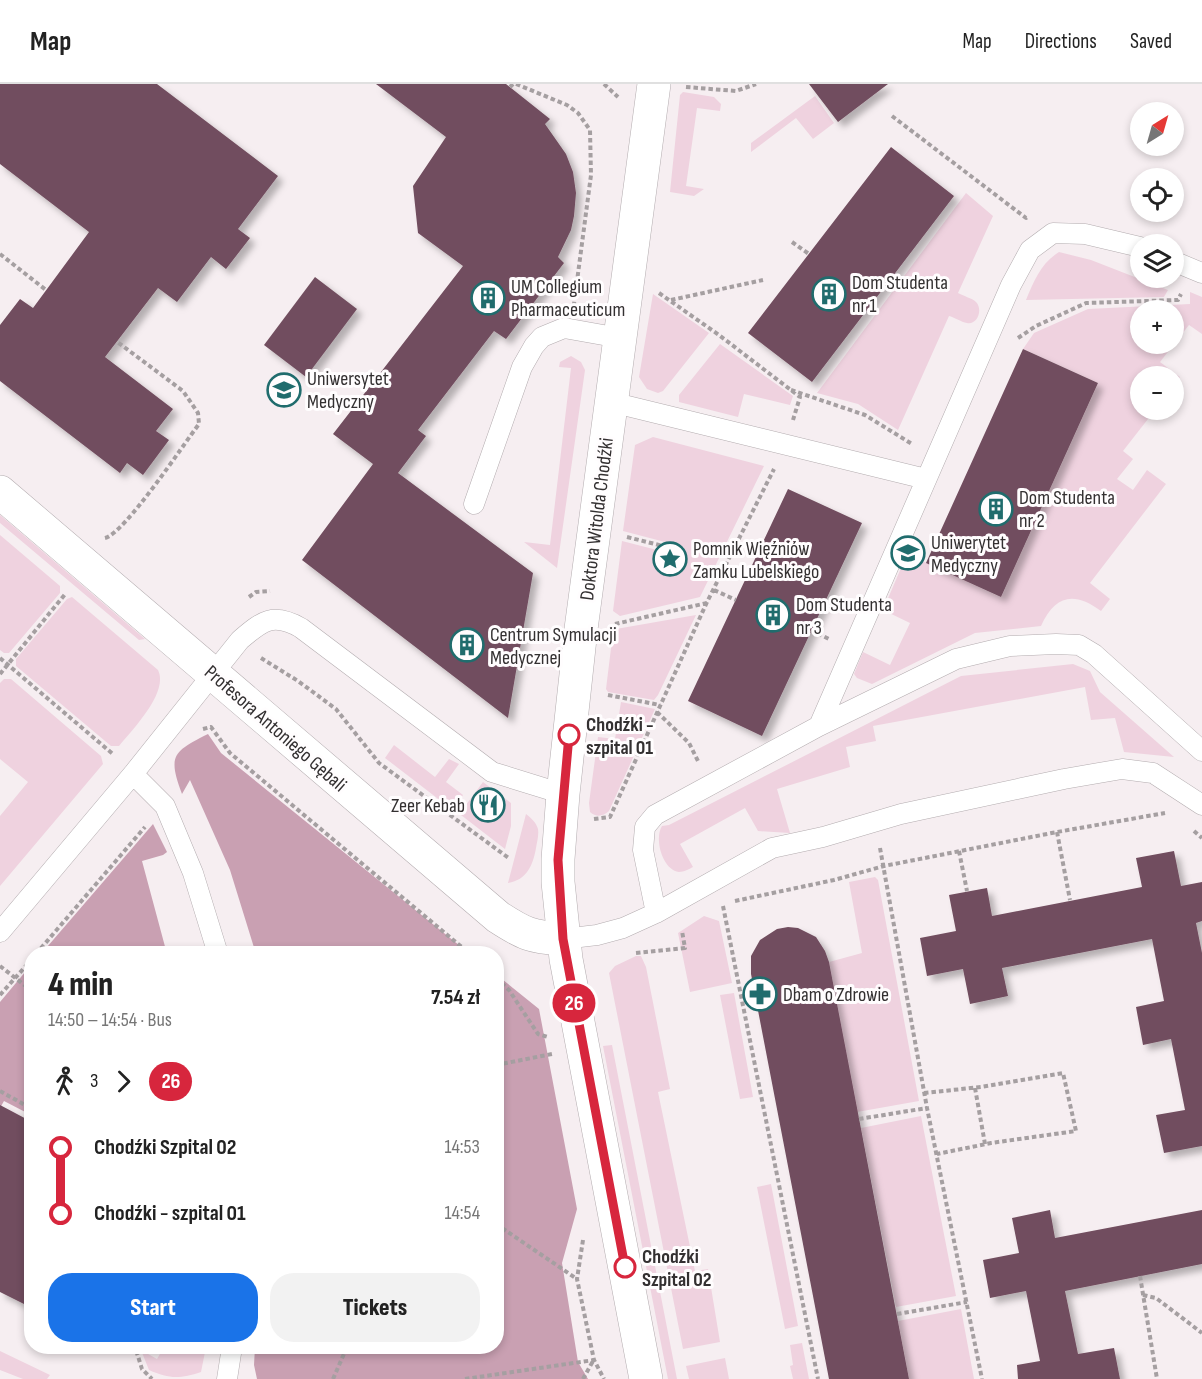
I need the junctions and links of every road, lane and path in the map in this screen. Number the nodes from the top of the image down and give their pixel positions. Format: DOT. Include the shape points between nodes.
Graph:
graph roads {
  1 [pos="604,84"];
  2 [pos="756,84"];
  3 [pos="513,85"];
  4 [pos="665,85"];
  5 [pos="620,106"];
  6 [pos="892,116"];
  7 [pos="1034,214"];
  8 [pos="792,242"];
  9 [pos="1130,245"];
  10 [pos="0,254"];
  11 [pos="808,254"];
  12 [pos="1197,271"];
  13 [pos="763,280"];
  14 [pos="577,287"];
  15 [pos="46,290"];
  16 [pos="655,291"];
  17 [pos="671,300"];
  18 [pos="620,338"];
  19 [pos="1017,339"];
  20 [pos="116,341"];
  21 [pos="791,390"];
  22 [pos="611,402"];
  23 [pos="786,444"];
  24 [pos="929,473"];
  25 [pos="0,492"];
  26 [pos="474,504"];
  27 [pos="618,535"];
  28 [pos="101,539"];
  29 [pos="667,547"];
  30 [pos="70,588"];
  31 [pos="714,590"];
  32 [pos="275,592"];
  33 [pos="247,598"];
  34 [pos="736,600"];
  35 [pos="707,602"];
  36 [pos="607,625"];
  37 [pos="240,640"];
  38 [pos="0,658"];
  39 [pos="7,664"];
  40 [pos="0,674"];
  41 [pos="213,674"];
  42 [pos="598,694"];
  43 [pos="660,705"];
  44 [pos="657,712"];
  45 [pos="819,726"];
  46 [pos="194,732"];
  47 [pos="1202,751"];
  48 [pos="702,768"];
  49 [pos="133,774"];
  50 [pos="563,794"];
  51 [pos="1202,805"];
  52 [pos="165,806"];
  53 [pos="1171,815"];
  54 [pos="591,820"];
  55 [pos="874,820"];
  56 [pos="1186,824"];
  57 [pos="1057,832"];
  58 [pos="1202,838"];
  59 [pos="959,851"];
  60 [pos="510,859"];
  61 [pos="884,867"];
  62 [pos="967,891"];
  63 [pos="1070,900"];
  64 [pos="734,902"];
  65 [pos="714,907"];
  66 [pos="656,913"];
  67 [pos="684,927"];
  68 [pos="0,932"];
  69 [pos="563,939"];
  70 [pos="43,946"];
  71 [pos="216,946"];
  72 [pos="460,946"];
  73 [pos="635,953"];
  74 [pos="0,966"];
  75 [pos="24,968"];
  76 [pos="14,979"];
  77 [pos="504,985"];
  78 [pos="24,986"];
  79 [pos="0,995"];
  80 [pos="555,1039"];
  81 [pos="558,1053"];
  82 [pos="504,1063"];
  83 [pos="975,1088"];
  84 [pos="0,1091"];
  85 [pos="924,1093"];
  86 [pos="24,1104"];
  87 [pos="927,1108"];
  88 [pos="859,1119"];
  89 [pos="985,1144"];
  90 [pos="936,1154"];
  91 [pos="504,1229"];
  92 [pos="583,1238"];
  93 [pos="1140,1276"];
  94 [pos="577,1279"];
  95 [pos="1143,1296"];
  96 [pos="967,1302"];
  97 [pos="897,1314"];
  98 [pos="1202,1333"];
  99 [pos="137,1354"];
  100 [pos="231,1354"];
  101 [pos="344,1354"];
  102 [pos="594,1360"];
  103 [pos="152,1379"];
  104 [pos="227,1379"];
  105 [pos="333,1379"];
  106 [pos="465,1379"];
  107 [pos="583,1379"];
  108 [pos="604,1379"];
  109 [pos="646,1379"];
  110 [pos="818,1379"];
  111 [pos="982,1379"];
  112 [pos="1157,1379"];
  1 -- 5 [label="path" via="618,95"];
  2 -- 4 [label="path" via="736,91"];
  3 -- 14 [label="path" via="567,105 590,130 591,175"];
  4 -- 18 [label="street, Doktora Witolda Chodźki"];
  6 -- 7 [label="path" via="1026,218"];
  8 -- 11 [label="path"];
  9 -- 24 [label="lane" via="1085,234 1053,233 1030,250"];
  10 -- 15 [label="path"];
  12 -- 19 [label="path" via="1178,300 1086,303"];
  13 -- 17 [label="path"];
  16 -- 17 [label="path"];
  17 -- 21 [label="path"];
  18 -- 22 [label="street, Doktora Witolda Chodźki"];
  18 -- 26 [label="lane" via="564,328 542,337 534,346 522,367"];
  20 -- 28 [label="path" via="183,391 198,412 198,424 127,520 111,536"];
  21 -- 23 [label="path" via="800,397"];
  21 -- 24 [label="path" via="873,419 923,451 918,463"];
  22 -- 23 [label="lane"];
  22 -- 50 [label="street, Doktora Witolda Chodźki"];
  23 -- 24 [label="lane"];
  23 -- 31 [label="path"];
  24 -- 45 [label="lane"];
  25 -- 41 [label="street, Profesora Antoniego Gębali"];
  27 -- 29 [label="path"];
  29 -- 29 [label="path" via="680,550 675,569 663,566"];
  30 -- 39 [label="path"];
  31 -- 34 [label="path"];
  31 -- 35 [label="path"];
  32 -- 33 [label="path" via="256,592"];
  35 -- 36 [label="path"];
  35 -- 43 [label="path"];
  37 -- 41 [label="lane"];
  37 -- 50 [label="lane" via="270,619 287,620 492,772"];
  37 -- 60 [label="path" via="336,709 379,763"];
  38 -- 39 [label="path"];
  39 -- 40 [label="path"];
  39 -- 49 [label="path"];
  41 -- 49 [label="lane"];
  41 -- 69 [label="street, Profesora Antoniego Gębali" via="498,917 537,938"];
  42 -- 43 [label="path"];
  43 -- 44 [label="path"];
  44 -- 48 [label="path" via="689,742"];
  44 -- 54 [label="path" via="610,817"];
  45 -- 47 [label="lane" via="956,659 1010,646 1079,645"];
  45 -- 66 [label="lane" via="655,815 645,826 643,850"];
  46 -- 72 [label="path" via="211,727 230,753"];
  49 -- 52 [label="lane"];
  49 -- 68 [label="lane"];
  50 -- 69 [label="street, Doktora Witolda Chodźki" via="558,860"];
  51 -- 55 [label="lane" via="1152,773 1122,769"];
  52 -- 70 [label="path"];
  52 -- 71 [label="lane" via="193,873"];
  53 -- 57 [label="path" via="1164,813"];
  55 -- 61 [label="path"];
  55 -- 66 [label="lane" via="772,848"];
  56 -- 58 [label="path"];
  57 -- 59 [label="path"];
  57 -- 63 [label="path"];
  59 -- 61 [label="path"];
  59 -- 62 [label="path"];
  61 -- 64 [label="path"];
  61 -- 85 [label="path"];
  65 -- 110 [label="path" via="723,904"];
  66 -- 69 [label="lane" via="623,928"];
  67 -- 73 [label="path" via="681,933 685,948"];
  69 -- 109 [label="street, Doktora Witolda Chodźki"];
  74 -- 76 [label="path"];
  75 -- 76 [label="path"];
  76 -- 78 [label="path"];
  76 -- 79 [label="path"];
  77 -- 80 [label="path" via="538,1034"];
  81 -- 82 [label="path"];
  83 -- 85 [label="path"];
  83 -- 89 [label="path"];
  83 -- 89 [label="path" via="1063,1073 1076,1131"];
  84 -- 86 [label="path"];
  85 -- 87 [label="path"];
  87 -- 88 [label="path"];
  87 -- 90 [label="path"];
  89 -- 90 [label="path"];
  90 -- 96 [label="path"];
  91 -- 94 [label="path"];
  92 -- 94 [label="path"];
  93 -- 95 [label="path"];
  94 -- 102 [label="path"];
  95 -- 98 [label="path" via="1156,1298"];
  95 -- 112 [label="path"];
  96 -- 97 [label="path"];
  96 -- 111 [label="path"];
  99 -- 103 [label="path" via="142,1369"];
  100 -- 104 [label="lane"];
  101 -- 105 [label="path"];
  102 -- 106 [label="path"];
  102 -- 107 [label="path"];
  102 -- 108 [label="path"];
}
